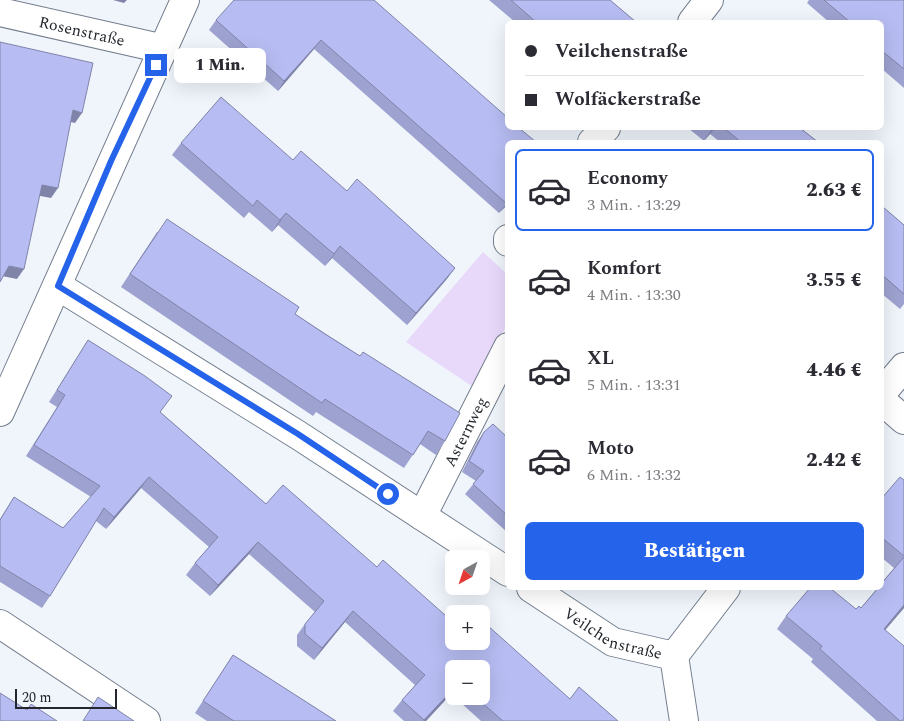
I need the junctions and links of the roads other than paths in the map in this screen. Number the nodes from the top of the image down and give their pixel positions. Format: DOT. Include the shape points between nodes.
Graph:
graph roads {
  1 [pos="185,0"];
  2 [pos="709,0"];
  3 [pos="0,12"];
  4 [pos="694,20"];
  5 [pos="164,49"];
  6 [pos="604,130"];
  7 [pos="594,140"];
  8 [pos="58,286"];
  9 [pos="505,353"];
  10 [pos="904,367"];
  11 [pos="884,390"];
  12 [pos="884,403"];
  13 [pos="0,412"];
  14 [pos="904,420"];
  15 [pos="422,516"];
  16 [pos="505,570"];
  17 [pos="534,590"];
  18 [pos="724,590"];
  19 [pos="0,624"];
  20 [pos="674,656"];
  21 [pos="146,721"];
  22 [pos="684,721"];
  1 -- 5 [label="street"];
  2 -- 4 [label="street"];
  3 -- 5 [label="street, Rosenstraße"];
  5 -- 8 [label="street" via="111,161"];
  6 -- 7 [label="street"];
  8 -- 13 [label="street"];
  8 -- 15 [label="street" via="298,434"];
  9 -- 15 [label="street, Asternweg"];
  10 -- 11 [label="street"];
  12 -- 14 [label="street"];
  15 -- 16 [label="street"];
  17 -- 20 [label="street, Veilchenstraße" via="613,642"];
  18 -- 20 [label="street"];
  19 -- 21 [label="street"];
  20 -- 22 [label="street"];
}
